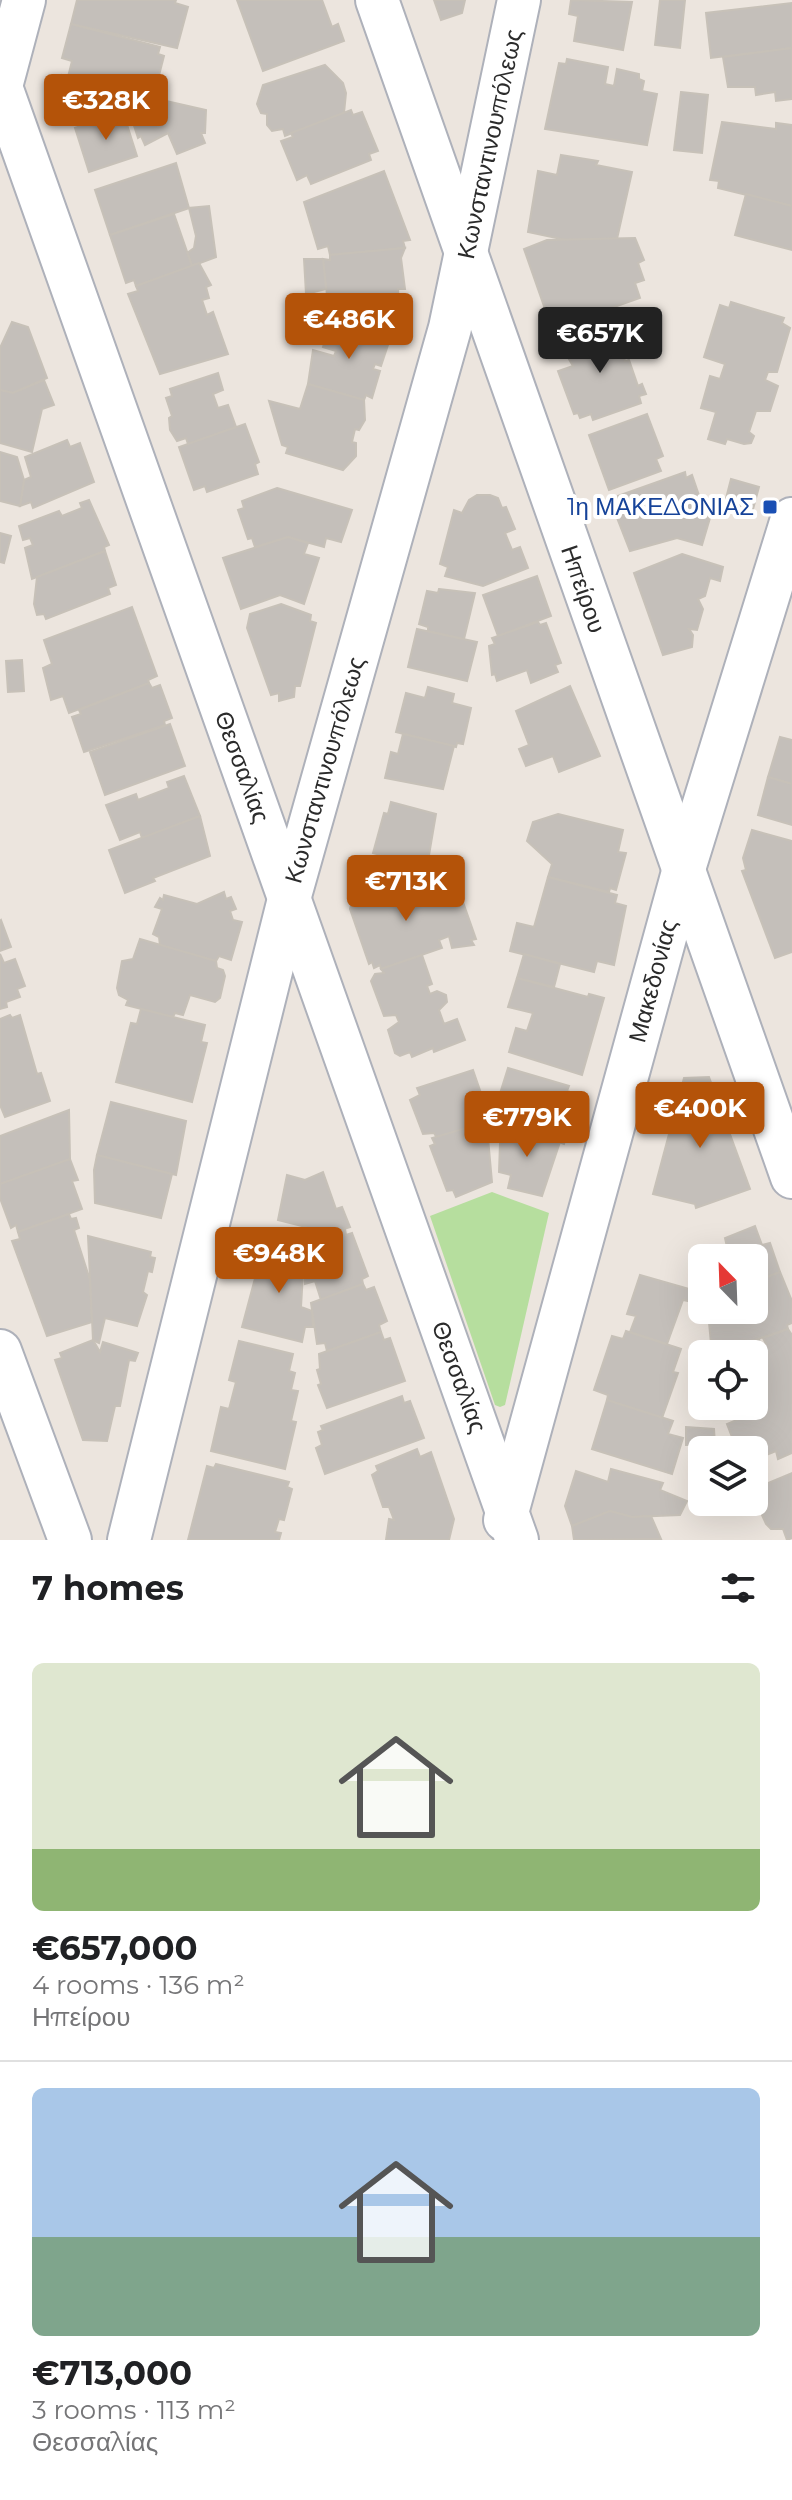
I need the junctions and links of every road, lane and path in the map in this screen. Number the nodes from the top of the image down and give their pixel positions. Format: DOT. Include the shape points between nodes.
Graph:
graph roads {
  1 [pos="24,0"];
  2 [pos="377,0"];
  3 [pos="519,0"];
  4 [pos="0,86"];
  5 [pos="467,258"];
  6 [pos="792,519"];
  7 [pos="683,872"];
  8 [pos="289,899"];
  9 [pos="792,1177"];
  10 [pos="0,1351"];
  11 [pos="508,1531"];
  12 [pos="70,1540"];
  13 [pos="129,1540"];
  1 -- 4 [label="street"];
  2 -- 5 [label="street, Ηπείρου"];
  3 -- 5 [label="street, Κωνσταντινουπόλεως"];
  4 -- 8 [label="street, Θεσσαλίας"];
  5 -- 7 [label="street, Ηπείρου"];
  5 -- 8 [label="street, Κωνσταντινουπόλεως"];
  6 -- 7 [label="street, Μακεδονίας"];
  7 -- 9 [label="street, Ηπείρου"];
  7 -- 11 [label="street, Μακεδονίας"];
  8 -- 11 [label="street, Θεσσαλίας"];
  8 -- 13 [label="street, Κωνσταντινουπόλεως"];
  10 -- 12 [label="street"];
}
